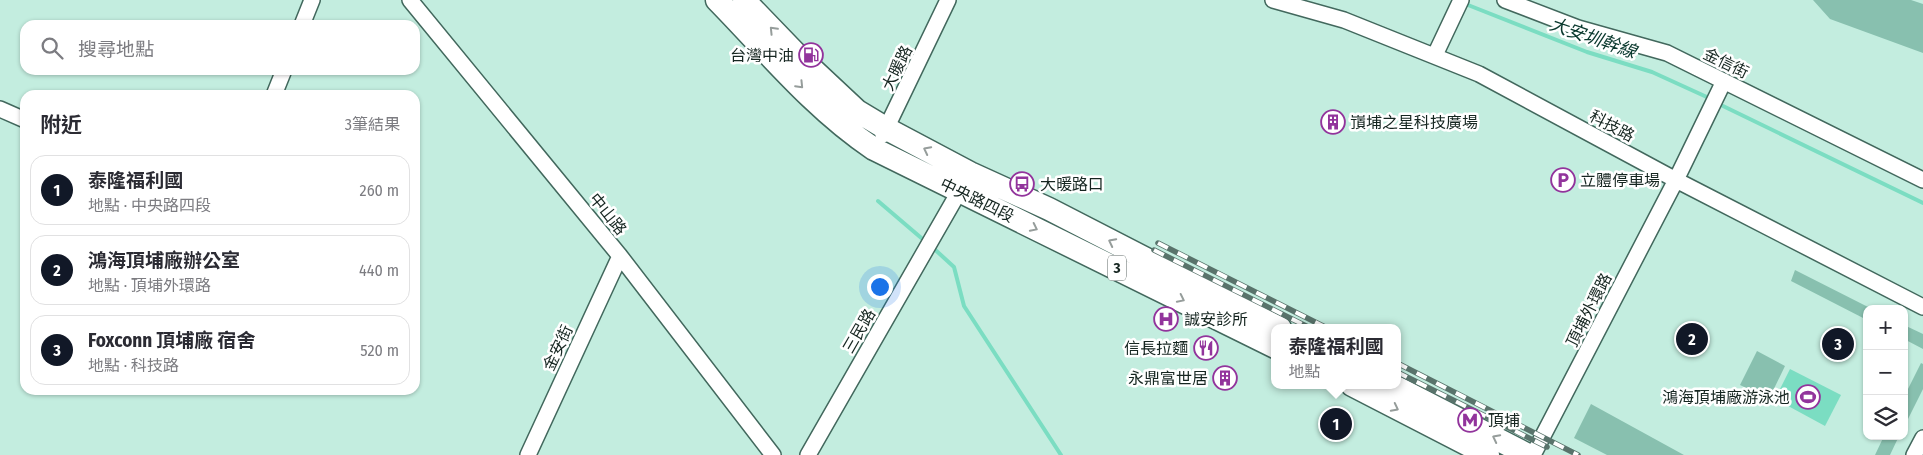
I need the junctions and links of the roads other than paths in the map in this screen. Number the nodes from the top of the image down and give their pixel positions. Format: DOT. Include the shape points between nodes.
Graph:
graph roads {
  1 [pos="312,0"];
  2 [pos="410,0"];
  3 [pos="717,0"];
  4 [pos="744,0"];
  5 [pos="948,0"];
  6 [pos="1273,0"];
  7 [pos="1461,0"];
  8 [pos="1505,0"];
  9 [pos="304,20"];
  10 [pos="1435,55"];
  11 [pos="282,75"];
  12 [pos="1724,81"];
  13 [pos="276,90"];
  14 [pos="0,109"];
  15 [pos="20,118"];
  16 [pos="887,129"];
  17 [pos="874,149"];
  18 [pos="1676,180"];
  19 [pos="1923,180"];
  20 [pos="965,182"];
  21 [pos="620,256"];
  22 [pos="1923,307"];
  23 [pos="1272,324"];
  24 [pos="1271,345"];
  25 [pos="1360,389"];
  26 [pos="1400,389"];
  27 [pos="1923,438"];
  28 [pos="528,455"];
  29 [pos="773,455"];
  30 [pos="808,455"];
  31 [pos="1488,455"];
  32 [pos="1528,455"];
  33 [pos="1533,455"];
  34 [pos="1914,455"];
  1 -- 9 [label="street"];
  2 -- 21 [label="street, 中山路"];
  3 -- 17 [label="main road, 中央路四段 / 3, one-way" via="826,111"];
  16 -- 4 [label="main road, 中央路四段 / 3, one-way" via="857,111"];
  5 -- 16 [label="street, 大暖路"];
  6 -- 10 [label="street, 科技路" via="1344,20"];
  7 -- 10 [label="street"];
  8 -- 12 [label="street, 金信街" via="1578,28 1667,53"];
  10 -- 18 [label="street, 科技路" via="1479,74"];
  11 -- 13 [label="street"];
  12 -- 18 [label="street, 頂埔外環路"];
  12 -- 19 [label="street, 金信街"];
  14 -- 15 [label="street"];
  16 -- 17 [label="street, 大暖路"];
  20 -- 16 [label="main road, 中央路四段 / 3, one-way"];
  17 -- 20 [label="main road, 中央路四段 / 3"];
  18 -- 22 [label="street, 科技路"];
  18 -- 33 [label="street, 頂埔外環路"];
  23 -- 20 [label="main road, 中央路四段 / 3, one-way" via="1049,209"];
  20 -- 24 [label="main road, 中央路四段 / 3, one-way"];
  20 -- 30 [label="street, 三民路"];
  21 -- 28 [label="street, 金安街"];
  21 -- 29 [label="street, 中山路"];
  25 -- 31 [label="main road, one-way"];
  32 -- 26 [label="main road, one-way"];
  27 -- 34 [label="street"];
}
